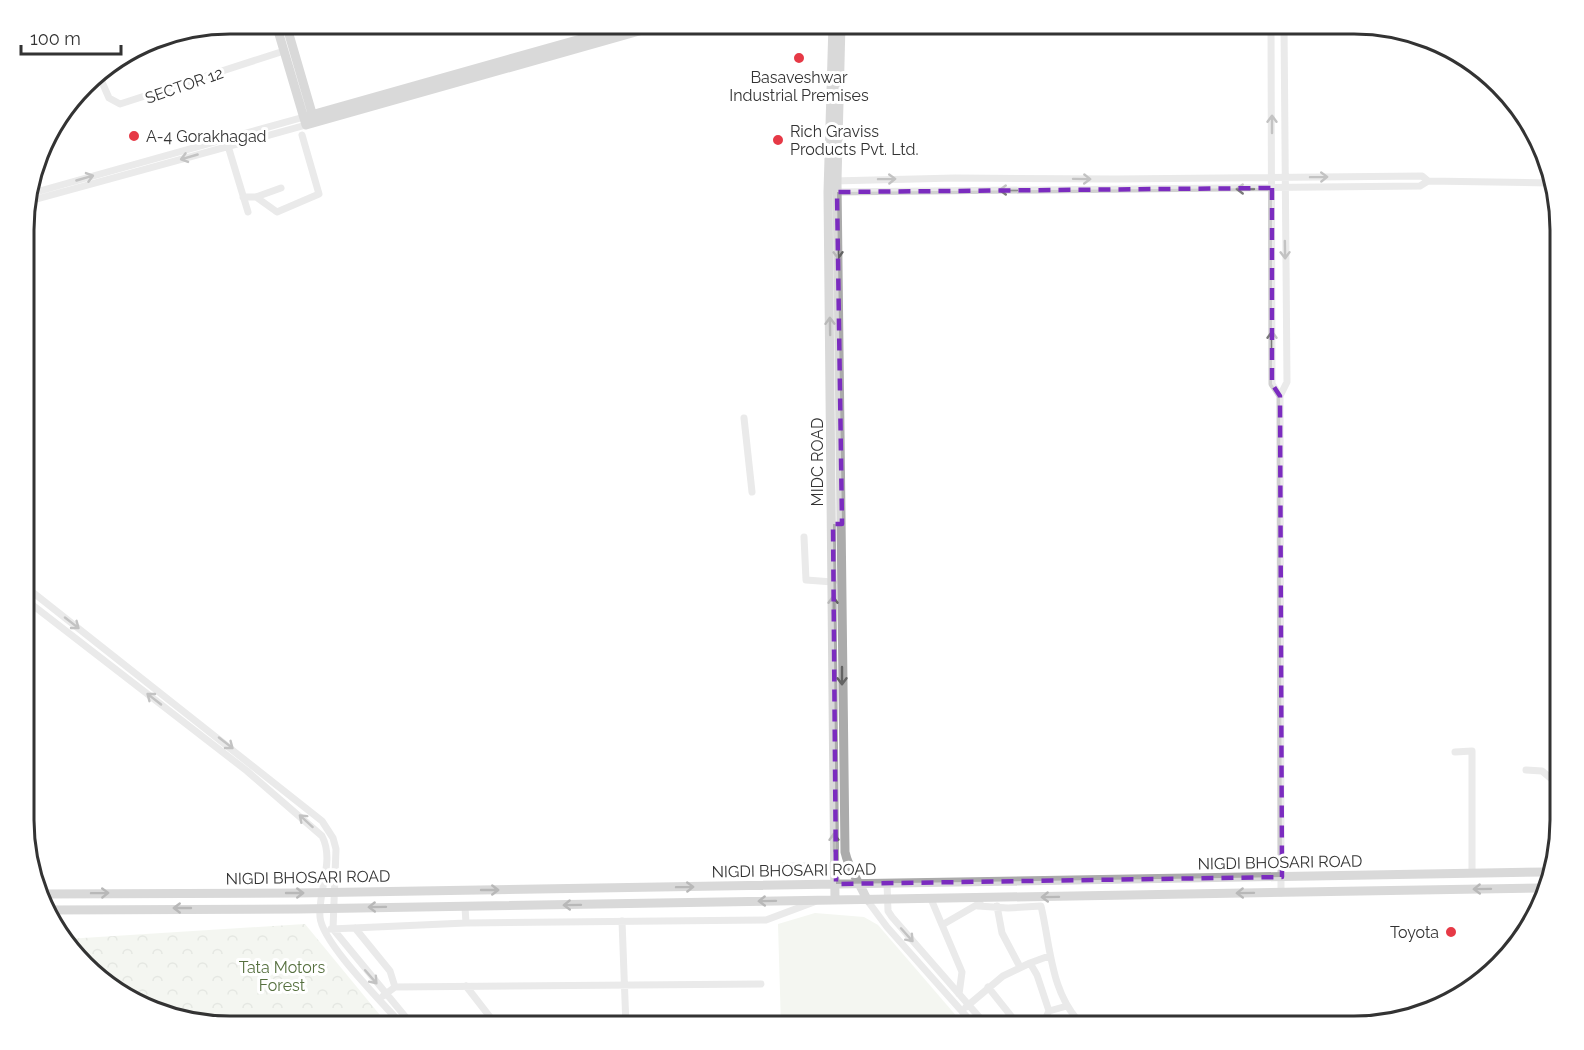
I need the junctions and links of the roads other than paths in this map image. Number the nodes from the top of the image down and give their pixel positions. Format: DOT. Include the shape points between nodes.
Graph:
graph roads {
  1 [pos="833,34"];
  2 [pos="840,34"];
  3 [pos="1271,34"];
  4 [pos="1284,34"];
  5 [pos="280,35"];
  6 [pos="289,35"];
  7 [pos="594,35"];
  8 [pos="285,51"];
  9 [pos="102,82"];
  10 [pos="309,120"];
  11 [pos="303,135"];
  12 [pos="228,146"];
  13 [pos="1285,177"];
  14 [pos="1272,178"];
  15 [pos="833,181"];
  16 [pos="1428,181"];
  17 [pos="1544,183"];
  18 [pos="281,188"];
  19 [pos="1272,188"];
  20 [pos="1284,188"];
  21 [pos="39,191"];
  22 [pos="833,192"];
  23 [pos="243,197"];
  24 [pos="256,198"];
  25 [pos="37,199"];
  26 [pos="248,212"];
  27 [pos="1280,396"];
  28 [pos="744,418"];
  29 [pos="752,492"];
  30 [pos="837,524"];
  31 [pos="804,537"];
  32 [pos="833,582"];
  33 [pos="34,593"];
  34 [pos="34,606"];
  35 [pos="1455,752"];
  36 [pos="1526,770"];
  37 [pos="1549,777"];
  38 [pos="781,866"];
  39 [pos="835,866"];
  40 [pos="1542,872"];
  41 [pos="1473,873"];
  42 [pos="1282,877"];
  43 [pos="887,883"];
  44 [pos="836,884"];
  45 [pos="861,884"];
  46 [pos="1536,888"];
  47 [pos="334,891"];
  48 [pos="322,892"];
  49 [pos="1281,893"];
  50 [pos="49,894"];
  51 [pos="887,899"];
  52 [pos="931,899"];
  53 [pos="836,900"];
  54 [pos="867,900"];
  55 [pos="817,901"];
  56 [pos="980,902"];
  57 [pos="997,906"];
  58 [pos="465,907"];
  59 [pos="332,908"];
  60 [pos="320,909"];
  61 [pos="57,910"];
  62 [pos="622,921"];
  63 [pos="466,923"];
  64 [pos="942,925"];
  65 [pos="355,928"];
  66 [pos="322,929"];
  67 [pos="333,929"];
  68 [pos="1049,956"];
  69 [pos="1030,963"];
  70 [pos="1020,967"];
  71 [pos="761,984"];
  72 [pos="625,985"];
  73 [pos="466,986"];
  74 [pos="395,987"];
  75 [pos="988,987"];
  76 [pos="959,994"];
  77 [pos="383,997"];
  78 [pos="969,1005"];
  79 [pos="1067,1006"];
  80 [pos="962,1011"];
  81 [pos="1049,1011"];
  82 [pos="966,1015"];
  83 [pos="978,1015"];
  84 [pos="1011,1015"];
  85 [pos="1048,1015"];
  86 [pos="1074,1015"];
  87 [pos="396,1016"];
  88 [pos="402,1016"];
  89 [pos="489,1016"];
  90 [pos="626,1016"];
  1 -- 15 [label="main road"];
  2 -- 15 [label="main road"];
  14 -- 3 [label="street, one-way"];
  4 -- 13 [label="street"];
  5 -- 8 [label="main road"];
  6 -- 10 [label="main road"];
  7 -- 10 [label="main road"];
  8 -- 9 [label="street, SECTOR 12" via="120,104 109,98"];
  8 -- 10 [label="main road"];
  10 -- 12 [label="street"];
  21 -- 10 [label="street, one-way"];
  11 -- 24 [label="street" via="319,194 277,212"];
  12 -- 23 [label="street"];
  12 -- 25 [label="street, one-way"];
  13 -- 14 [label="street"];
  13 -- 16 [label="street, one-way" via="1422,176"];
  13 -- 20 [label="street"];
  15 -- 14 [label="street, one-way"];
  14 -- 19 [label="street"];
  15 -- 22 [label="main road"];
  16 -- 17 [label="street"];
  16 -- 20 [label="street" via="1420,186"];
  18 -- 24 [label="street"];
  19 -- 20 [label="street"];
  19 -- 22 [label="street, one-way"];
  27 -- 19 [label="street, one-way" via="1272,384"];
  20 -- 27 [label="street, one-way" via="1287,382"];
  22 -- 30 [label="main road"];
  23 -- 24 [label="street"];
  23 -- 26 [label="street"];
  27 -- 42 [label="street"];
  28 -- 29 [label="street"];
  30 -- 32 [label="main road, MIDC ROAD"];
  30 -- 45 [label="main road, one-way" via="844,852 849,869"];
  31 -- 32 [label="street" via="806,579"];
  39 -- 32 [label="main road, MIDC ROAD, one-way"];
  33 -- 47 [label="street, one-way" via="322,821 336,849"];
  48 -- 34 [label="street, one-way" via="327,851 322,836 247,771"];
  35 -- 41 [label="street" via="1472,751"];
  36 -- 37 [label="street" via="1542,771"];
  38 -- 39 [label="street"];
  39 -- 44 [label="main road, MIDC ROAD"];
  40 -- 41 [label="main road, NIGDI BHOSARI ROAD"];
  41 -- 42 [label="main road, NIGDI BHOSARI ROAD"];
  42 -- 43 [label="main road, NIGDI BHOSARI ROAD"];
  42 -- 49 [label="street"];
  43 -- 45 [label="main road, NIGDI BHOSARI ROAD"];
  43 -- 51 [label="street"];
  44 -- 45 [label="main road, NIGDI BHOSARI ROAD"];
  47 -- 44 [label="main road, NIGDI BHOSARI ROAD, one-way"];
  44 -- 53 [label="main road, MIDC ROAD"];
  45 -- 54 [label="main road"];
  46 -- 49 [label="main road, NIGDI BHOSARI ROAD, one-way"];
  47 -- 48 [label="main road, NIGDI BHOSARI ROAD"];
  47 -- 59 [label="street"];
  50 -- 48 [label="main road, NIGDI BHOSARI ROAD, one-way"];
  48 -- 60 [label="street"];
  49 -- 56 [label="main road, NIGDI BHOSARI ROAD, one-way"];
  51 -- 52 [label="main road, NIGDI BHOSARI ROAD"];
  51 -- 54 [label="main road, NIGDI BHOSARI ROAD"];
  51 -- 76 [label="street, one-way" via="888,911 897,924"];
  52 -- 56 [label="main road, NIGDI BHOSARI ROAD"];
  52 -- 64 [label="street"];
  53 -- 54 [label="main road, NIGDI BHOSARI ROAD"];
  53 -- 55 [label="main road, NIGDI BHOSARI ROAD"];
  54 -- 80 [label="street"];
  55 -- 58 [label="main road, NIGDI BHOSARI ROAD, one-way"];
  55 -- 62 [label="street" via="766,920"];
  56 -- 57 [label="street"];
  56 -- 64 [label="street"];
  57 -- 68 [label="street" via="1041,906"];
  57 -- 70 [label="street" via="1002,933"];
  58 -- 59 [label="main road, NIGDI BHOSARI ROAD, one-way"];
  58 -- 63 [label="street"];
  59 -- 60 [label="main road, NIGDI BHOSARI ROAD"];
  59 -- 67 [label="street"];
  60 -- 61 [label="main road, NIGDI BHOSARI ROAD, one-way"];
  60 -- 66 [label="street"];
  62 -- 63 [label="street"];
  62 -- 72 [label="street"];
  63 -- 65 [label="street"];
  64 -- 76 [label="street" via="962,972"];
  65 -- 67 [label="street"];
  65 -- 74 [label="street" via="390,971"];
  66 -- 67 [label="street"];
  66 -- 77 [label="street"];
  67 -- 77 [label="street, one-way"];
  68 -- 69 [label="street"];
  68 -- 79 [label="street"];
  69 -- 70 [label="street"];
  69 -- 81 [label="street"];
  70 -- 75 [label="street"];
  71 -- 72 [label="street"];
  72 -- 73 [label="street"];
  72 -- 90 [label="street"];
  73 -- 74 [label="street"];
  73 -- 89 [label="street"];
  74 -- 77 [label="street"];
  75 -- 78 [label="street"];
  75 -- 84 [label="street"];
  76 -- 78 [label="street"];
  77 -- 87 [label="street"];
  77 -- 88 [label="street"];
  78 -- 80 [label="street"];
  78 -- 83 [label="street"];
  79 -- 81 [label="street"];
  79 -- 86 [label="street"];
  80 -- 82 [label="street"];
  81 -- 85 [label="street"];
}
